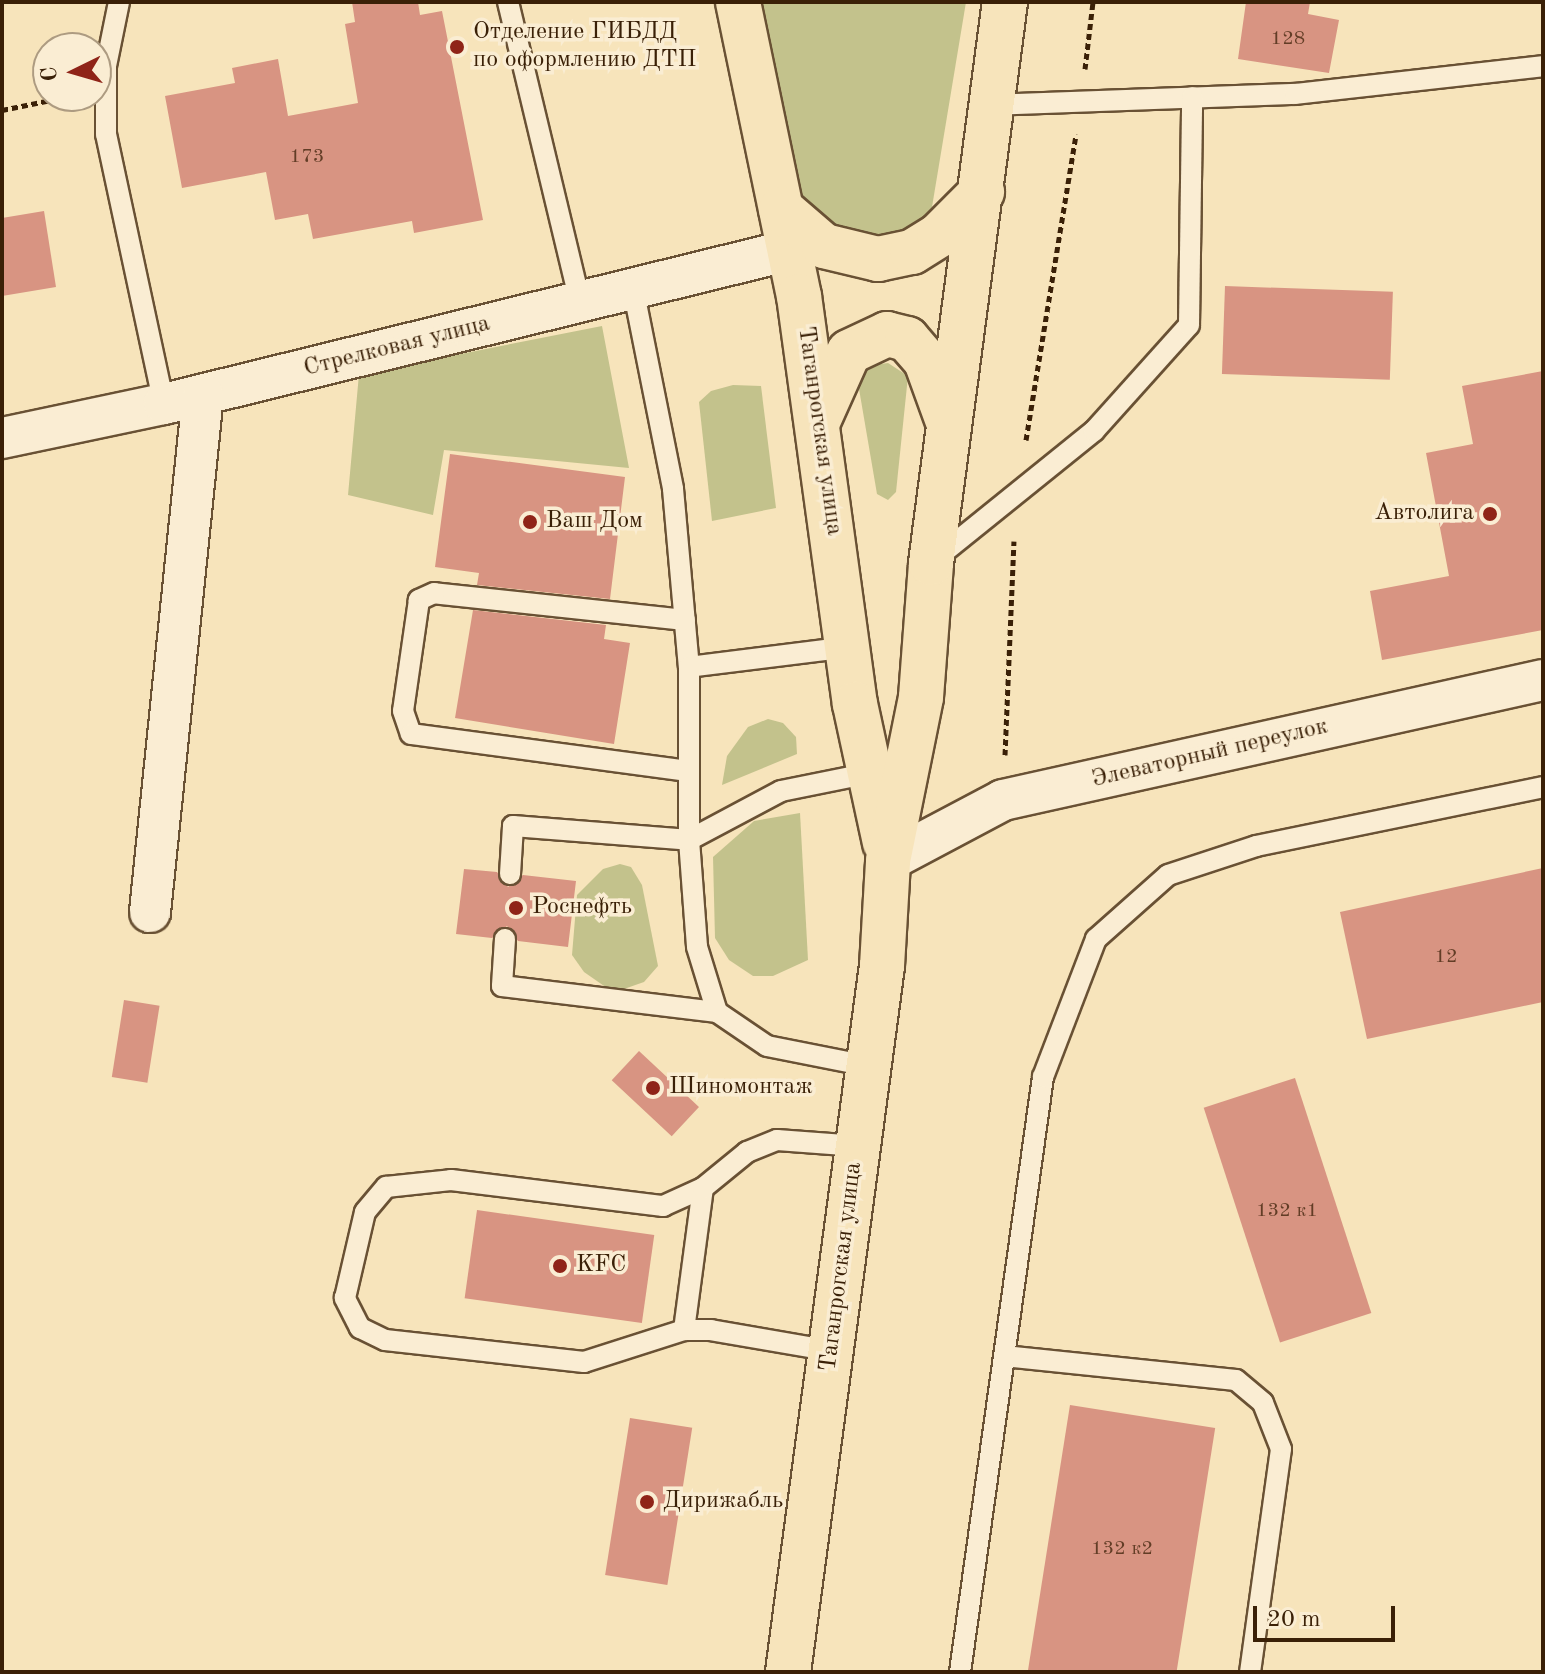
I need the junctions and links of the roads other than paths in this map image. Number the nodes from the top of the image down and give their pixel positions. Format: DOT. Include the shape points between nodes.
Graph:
graph roads {
  1 [pos="119,2"];
  2 [pos="508,2"];
  3 [pos="738,2"];
  4 [pos="1005,2"];
  5 [pos="1543,66"];
  6 [pos="1192,97"];
  7 [pos="992,105"];
  8 [pos="982,192"];
  9 [pos="785,229"];
  10 [pos="633,288"];
  11 [pos="580,302"];
  12 [pos="203,395"];
  13 [pos="164,404"];
  14 [pos="819,419"];
  15 [pos="949,425"];
  16 [pos="2,438"];
  17 [pos="931,563"];
  18 [pos="685,620"];
  19 [pos="849,647"];
  20 [pos="689,667"];
  21 [pos="1543,680"];
  22 [pos="688,771"];
  23 [pos="870,773"];
  24 [pos="1543,787"];
  25 [pos="689,840"];
  26 [pos="888,861"];
  27 [pos="510,874"];
  28 [pos="150,912"];
  29 [pos="505,939"];
  30 [pos="717,1012"];
  31 [pos="868,1066"];
  32 [pos="858,1146"];
  33 [pos="703,1188"];
  34 [pos="684,1330"];
  35 [pos="832,1351"];
  36 [pos="1004,1356"];
  37 [pos="788,1672"];
  38 [pos="960,1672"];
  39 [pos="1250,1672"];
  1 -- 13 [label="lane" via="106,66 106,134"];
  2 -- 11 [label="lane"];
  3 -- 9 [label="main road, Таганрогская улица"];
  4 -- 7 [label="main road, Таганрогская улица"];
  5 -- 6 [label="lane" via="1295,94"];
  6 -- 7 [label="lane"];
  6 -- 17 [label="lane" via="1189,325 1094,431"];
  7 -- 8 [label="main road, Таганрогская улица"];
  8 -- 9 [label="main road" via="939,235 912,252 878,259 853,257"];
  8 -- 15 [label="main road, Таганрогская улица"];
  9 -- 10 [label="street, Стрелковая улица"];
  9 -- 14 [label="main road, Таганрогская улица"];
  10 -- 11 [label="street, Стрелковая улица"];
  10 -- 18 [label="lane" via="673,489"];
  11 -- 12 [label="street, Стрелковая улица"];
  12 -- 13 [label="street, Стрелковая улица"];
  12 -- 28 [label="street"];
  13 -- 16 [label="street, Стрелковая улица"];
  14 -- 15 [label="main road" via="849,352 887,334 907,339 926,361"];
  14 -- 19 [label="main road, Таганрогская улица"];
  15 -- 17 [label="main road, Таганрогская улица"];
  17 -- 26 [label="main road, Таганрогская улица" via="921,697"];
  18 -- 20 [label="lane"];
  18 -- 22 [label="lane" via="434,593 419,600 403,711 411,734"];
  19 -- 20 [label="lane"];
  19 -- 23 [label="main road, Таганрогская улица"];
  20 -- 22 [label="lane"];
  21 -- 26 [label="street, Элеваторный переулок" via="1003,800"];
  22 -- 25 [label="lane"];
  23 -- 25 [label="lane" via="781,791"];
  23 -- 26 [label="main road, Таганрогская улица"];
  24 -- 36 [label="lane" via="1256,846 1168,875 1096,939 1043,1077"];
  25 -- 27 [label="lane" via="513,826"];
  25 -- 30 [label="lane" via="697,947"];
  26 -- 31 [label="main road, Таганрогская улица"];
  29 -- 30 [label="lane" via="502,986"];
  30 -- 31 [label="lane" via="767,1046"];
  31 -- 32 [label="main road, Таганрогская улица"];
  32 -- 33 [label="lane" via="777,1140 747,1152"];
  32 -- 35 [label="main road, Таганрогская улица"];
  33 -- 34 [label="lane"];
  33 -- 34 [label="lane" via="663,1206 451,1180 386,1187 365,1212 345,1298 360,1328 385,1340 584,1362"];
  34 -- 35 [label="lane"];
  35 -- 37 [label="main road, Таганрогская улица"];
  36 -- 38 [label="lane"];
  36 -- 39 [label="lane" via="1236,1380 1263,1403 1281,1449"];
}
